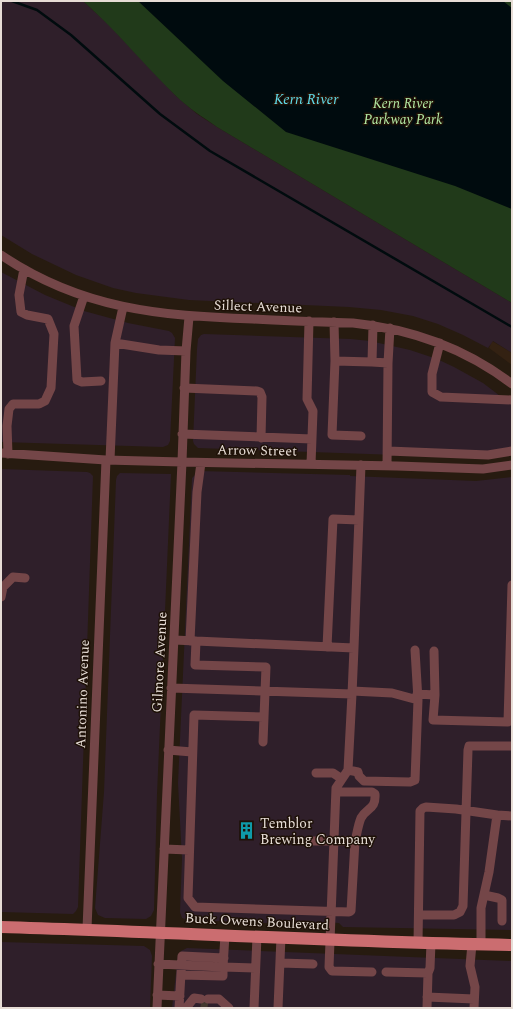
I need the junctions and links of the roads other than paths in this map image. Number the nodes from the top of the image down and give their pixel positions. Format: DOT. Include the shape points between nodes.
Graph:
graph roads {
  1 [pos="1,255"];
  2 [pos="24,269"];
  3 [pos="84,296"];
  4 [pos="123,307"];
  5 [pos="189,317"];
  6 [pos="309,322"];
  7 [pos="334,322"];
  8 [pos="373,325"];
  9 [pos="390,328"];
  10 [pos="115,343"];
  11 [pos="440,343"];
  12 [pos="186,351"];
  13 [pos="335,362"];
  14 [pos="372,362"];
  15 [pos="388,363"];
  16 [pos="101,381"];
  17 [pos="512,384"];
  18 [pos="184,388"];
  19 [pos="512,400"];
  20 [pos="182,434"];
  21 [pos="360,436"];
  22 [pos="261,438"];
  23 [pos="312,439"];
  24 [pos="388,451"];
  25 [pos="512,451"];
  26 [pos="4,454"];
  27 [pos="108,460"];
  28 [pos="182,462"];
  29 [pos="201,463"];
  30 [pos="311,464"];
  31 [pos="361,465"];
  32 [pos="387,466"];
  33 [pos="512,467"];
  34 [pos="359,520"];
  35 [pos="25,578"];
  36 [pos="512,585"];
  37 [pos="1,597"];
  38 [pos="174,640"];
  39 [pos="193,641"];
  40 [pos="328,647"];
  41 [pos="354,648"];
  42 [pos="415,650"];
  43 [pos="434,651"];
  44 [pos="171,688"];
  45 [pos="265,691"];
  46 [pos="352,693"];
  47 [pos="434,695"];
  48 [pos="418,697"];
  49 [pos="264,717"];
  50 [pos="263,742"];
  51 [pos="512,746"];
  52 [pos="168,750"];
  53 [pos="192,752"];
  54 [pos="348,770"];
  55 [pos="316,773"];
  56 [pos="342,779"];
  57 [pos="336,792"];
  58 [pos="466,810"];
  59 [pos="497,815"];
  60 [pos="512,816"];
  61 [pos="314,841"];
  62 [pos="334,841"];
  63 [pos="355,841"];
  64 [pos="164,849"];
  65 [pos="189,850"];
  66 [pos="484,895"];
  67 [pos="331,912"];
  68 [pos="419,915"];
  69 [pos="502,922"];
  70 [pos="1,927"];
  71 [pos="87,929"];
  72 [pos="160,932"];
  73 [pos="225,935"];
  74 [pos="257,936"];
  75 [pos="281,937"];
  76 [pos="330,939"];
  77 [pos="418,943"];
  78 [pos="431,943"];
  79 [pos="476,944"];
  80 [pos="512,945"];
  81 [pos="224,962"];
  82 [pos="280,963"];
  83 [pos="158,964"];
  84 [pos="182,964"];
  85 [pos="313,964"];
  86 [pos="255,968"];
  87 [pos="372,972"];
  88 [pos="386,972"];
  89 [pos="428,973"];
  90 [pos="181,975"];
  91 [pos="157,995"];
  92 [pos="180,996"];
  93 [pos="427,997"];
  94 [pos="204,1001"];
  95 [pos="474,1003"];
  96 [pos="156,1008"];
  97 [pos="179,1008"];
  98 [pos="187,1008"];
  99 [pos="226,1008"];
  100 [pos="229,1008"];
  101 [pos="254,1008"];
  102 [pos="278,1008"];
  103 [pos="427,1008"];
  1 -- 2 [label="street, Sillect Avenue"];
  2 -- 3 [label="street, Sillect Avenue"];
  2 -- 26 [label="street" via="19,295 21,312 48,319 54,334 51,388 45,401 39,404 13,404 9,409"];
  3 -- 4 [label="street, Sillect Avenue"];
  3 -- 16 [label="street" via="74,326 77,380"];
  4 -- 5 [label="street, Sillect Avenue"];
  4 -- 10 [label="street, Antonino Avenue"];
  5 -- 6 [label="street, Sillect Avenue"];
  5 -- 12 [label="street, Gilmore Avenue"];
  6 -- 7 [label="street, Sillect Avenue"];
  6 -- 23 [label="street" via="308,399 313,411"];
  7 -- 8 [label="street, Sillect Avenue"];
  7 -- 13 [label="street"];
  8 -- 9 [label="street, Sillect Avenue"];
  8 -- 14 [label="street"];
  9 -- 11 [label="street, Sillect Avenue"];
  9 -- 15 [label="street"];
  10 -- 12 [label="street" via="159,350"];
  10 -- 27 [label="street, Antonino Avenue"];
  11 -- 17 [label="street, Sillect Avenue" via="486,366"];
  11 -- 19 [label="street" via="432,374 432,392 441,397"];
  12 -- 18 [label="street, Gilmore Avenue"];
  13 -- 14 [label="street"];
  13 -- 21 [label="street" via="332,435"];
  14 -- 15 [label="street"];
  15 -- 24 [label="street"];
  18 -- 20 [label="street, Gilmore Avenue"];
  18 -- 22 [label="street" via="260,392"];
  20 -- 22 [label="street"];
  20 -- 28 [label="street, Gilmore Avenue"];
  22 -- 23 [label="street"];
  23 -- 30 [label="street"];
  24 -- 25 [label="street" via="488,455"];
  24 -- 32 [label="street"];
  26 -- 27 [label="street, Arrow Street"];
  27 -- 28 [label="street, Arrow Street"];
  27 -- 71 [label="street, Antonino Avenue"];
  28 -- 29 [label="street, Arrow Street"];
  28 -- 38 [label="street, Gilmore Avenue"];
  29 -- 30 [label="street, Arrow Street"];
  29 -- 39 [label="street" via="197,492"];
  30 -- 31 [label="street, Arrow Street"];
  31 -- 32 [label="street, Arrow Street"];
  31 -- 34 [label="street"];
  32 -- 33 [label="street, Arrow Street" via="483,469"];
  34 -- 40 [label="street" via="333,519"];
  34 -- 41 [label="street"];
  35 -- 37 [label="street" via="13,577 2,587"];
  36 -- 47 [label="street" via="508,722 433,720"];
  38 -- 39 [label="street"];
  38 -- 44 [label="street, Gilmore Avenue"];
  39 -- 40 [label="street"];
  39 -- 45 [label="street" via="195,665 266,668"];
  40 -- 41 [label="street"];
  41 -- 46 [label="street"];
  42 -- 48 [label="street"];
  43 -- 47 [label="street"];
  44 -- 45 [label="street"];
  44 -- 52 [label="street, Gilmore Avenue"];
  45 -- 46 [label="street"];
  45 -- 49 [label="street"];
  46 -- 48 [label="street" via="392,693"];
  46 -- 54 [label="street"];
  47 -- 48 [label="street"];
  48 -- 54 [label="street" via="415,780 364,781 358,772"];
  49 -- 50 [label="street"];
  49 -- 53 [label="street" via="194,715"];
  51 -- 58 [label="street" via="469,746"];
  52 -- 53 [label="street"];
  52 -- 64 [label="street, Gilmore Avenue"];
  53 -- 65 [label="street"];
  54 -- 56 [label="street"];
  55 -- 56 [label="street" via="333,773"];
  56 -- 57 [label="street"];
  57 -- 62 [label="street"];
  57 -- 63 [label="street" via="375,794 375,803 362,817"];
  58 -- 59 [label="street"];
  58 -- 68 [label="street" via="462,910 454,915"];
  58 -- 68 [label="street" via="426,807 420,811"];
  59 -- 60 [label="street"];
  59 -- 66 [label="street"];
  61 -- 62 [label="street"];
  62 -- 63 [label="street"];
  62 -- 67 [label="street"];
  63 -- 67 [label="street" via="351,911"];
  64 -- 65 [label="street"];
  64 -- 72 [label="street, Gilmore Avenue"];
  65 -- 67 [label="street" via="188,898 195,907"];
  66 -- 69 [label="street" via="502,900"];
  66 -- 79 [label="street"];
  67 -- 76 [label="street"];
  68 -- 77 [label="street"];
  70 -- 71 [label="main road, Buck Owens Boulevard"];
  71 -- 72 [label="main road, Buck Owens Boulevard"];
  72 -- 73 [label="main road, Buck Owens Boulevard"];
  72 -- 83 [label="street, Gilmore Avenue"];
  73 -- 74 [label="main road, Buck Owens Boulevard"];
  73 -- 81 [label="street"];
  74 -- 75 [label="main road, Buck Owens Boulevard"];
  74 -- 86 [label="street"];
  75 -- 76 [label="main road, Buck Owens Boulevard"];
  75 -- 82 [label="street"];
  76 -- 77 [label="main road, Buck Owens Boulevard"];
  76 -- 87 [label="street" via="329,967 332,971"];
  77 -- 78 [label="main road, Buck Owens Boulevard"];
  78 -- 79 [label="main road, Buck Owens Boulevard"];
  78 -- 89 [label="street"];
  79 -- 80 [label="main road, Buck Owens Boulevard"];
  79 -- 95 [label="street" via="470,966 475,987"];
  81 -- 84 [label="street"];
  81 -- 86 [label="street"];
  81 -- 90 [label="street" via="223,976"];
  82 -- 85 [label="street"];
  82 -- 102 [label="street"];
  83 -- 84 [label="street"];
  83 -- 91 [label="street, Gilmore Avenue"];
  84 -- 90 [label="street"];
  86 -- 101 [label="street"];
  88 -- 89 [label="street"];
  89 -- 93 [label="street"];
  90 -- 92 [label="street"];
  91 -- 92 [label="street"];
  91 -- 96 [label="street, Gilmore Avenue"];
  92 -- 97 [label="street"];
  93 -- 95 [label="street"];
  93 -- 103 [label="street"];
  94 -- 98 [label="street"];
  94 -- 99 [label="street"];
  94 -- 100 [label="street" via="219,999"];
}
